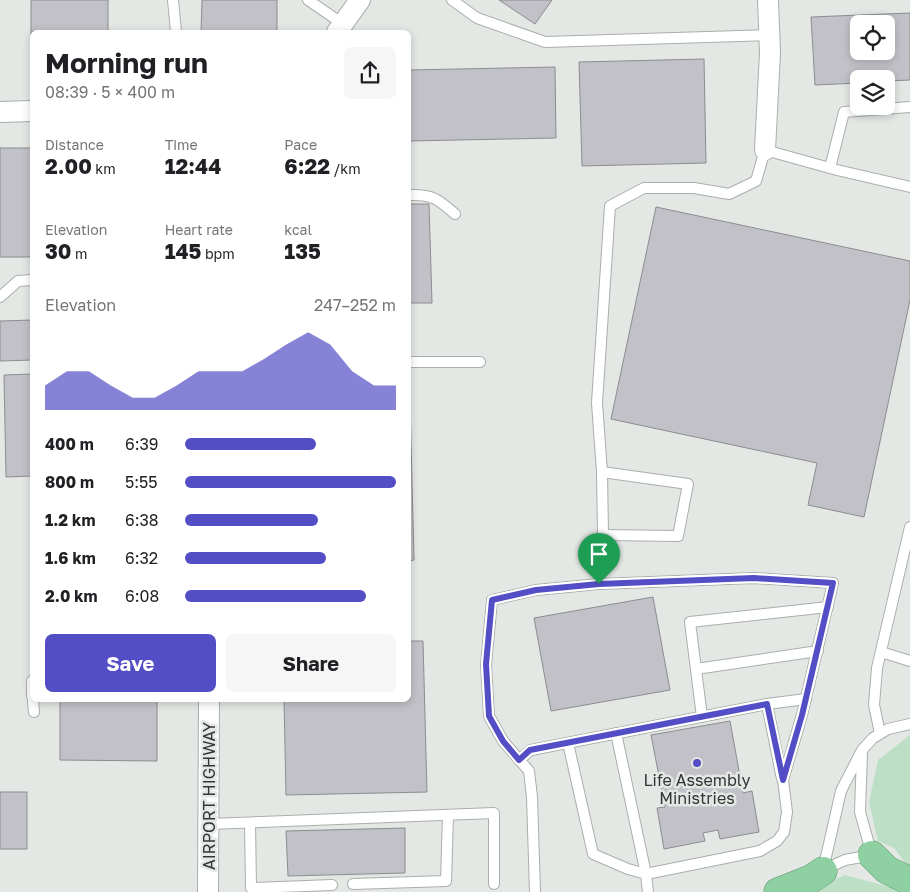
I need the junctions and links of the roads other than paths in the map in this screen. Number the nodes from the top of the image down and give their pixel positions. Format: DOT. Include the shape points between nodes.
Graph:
graph roads {
  1 [pos="173,0"];
  2 [pos="308,0"];
  3 [pos="360,0"];
  4 [pos="452,0"];
  5 [pos="768,0"];
  6 [pos="340,28"];
  7 [pos="176,30"];
  8 [pos="770,35"];
  9 [pos="910,108"];
  10 [pos="30,111"];
  11 [pos="0,112"];
  12 [pos="765,150"];
  13 [pos="830,168"];
  14 [pos="910,187"];
  15 [pos="411,195"];
  16 [pos="455,214"];
  17 [pos="30,280"];
  18 [pos="0,297"];
  19 [pos="411,362"];
  20 [pos="480,362"];
  21 [pos="602,472"];
  22 [pos="910,527"];
  23 [pos="603,535"];
  24 [pos="599,584"];
  25 [pos="828,607"];
  26 [pos="818,651"];
  27 [pos="881,652"];
  28 [pos="910,661"];
  29 [pos="696,668"];
  30 [pos="806,699"];
  31 [pos="33,702"];
  32 [pos="209,702"];
  33 [pos="767,704"];
  34 [pos="34,712"];
  35 [pos="702,717"];
  36 [pos="910,724"];
  37 [pos="616,733"];
  38 [pos="880,733"];
  39 [pos="568,743"];
  40 [pos="862,750"];
  41 [pos="519,760"];
  42 [pos="783,780"];
  43 [pos="448,816"];
  44 [pos="250,823"];
  45 [pos="209,824"];
  46 [pos="872,855"];
  47 [pos="823,871"];
  48 [pos="646,874"];
  49 [pos="910,881"];
  50 [pos="353,884"];
  51 [pos="494,884"];
  52 [pos="332,885"];
  53 [pos="208,892"];
  54 [pos="535,892"];
  55 [pos="648,892"];
  56 [pos="778,892"];
  1 -- 7 [label="lane"];
  2 -- 6 [label="lane"];
  3 -- 6 [label="street"];
  4 -- 8 [label="lane" via="477,18 546,42"];
  5 -- 8 [label="street"];
  8 -- 12 [label="street"];
  9 -- 13 [label="lane" via="844,112"];
  10 -- 11 [label="street"];
  12 -- 13 [label="lane"];
  12 -- 21 [label="lane" via="756,182 729,194 694,188 644,188 610,206 597,403"];
  13 -- 14 [label="lane"];
  15 -- 16 [label="lane" via="438,200"];
  17 -- 18 [label="lane" via="18,281"];
  19 -- 20 [label="lane"];
  21 -- 23 [label="lane"];
  21 -- 23 [label="lane" via="688,484 678,536"];
  22 -- 27 [label="lane"];
  23 -- 24 [label="lane"];
  24 -- 25 [label="lane" via="754,578 833,583"];
  24 -- 41 [label="lane" via="536,590 492,600 486,664 489,716 503,741"];
  25 -- 26 [label="lane"];
  25 -- 29 [label="lane" via="690,622"];
  26 -- 29 [label="lane"];
  26 -- 30 [label="lane"];
  27 -- 28 [label="lane"];
  27 -- 38 [label="lane" via="874,705"];
  29 -- 35 [label="lane"];
  30 -- 33 [label="lane"];
  30 -- 42 [label="lane"];
  31 -- 34 [label="lane"];
  32 -- 45 [label="street, AIRPORT HIGHWAY"];
  33 -- 35 [label="lane"];
  33 -- 42 [label="lane"];
  35 -- 37 [label="lane"];
  36 -- 38 [label="lane"];
  37 -- 39 [label="lane"];
  37 -- 48 [label="lane"];
  38 -- 40 [label="lane"];
  39 -- 41 [label="lane" via="530,750"];
  39 -- 48 [label="lane" via="593,854"];
  40 -- 46 [label="lane" via="860,812"];
  40 -- 47 [label="lane" via="841,791"];
  41 -- 54 [label="lane" via="529,771"];
  42 -- 48 [label="lane" via="787,812 784,832 777,842 760,851"];
  43 -- 44 [label="lane"];
  43 -- 50 [label="lane" via="446,881"];
  43 -- 51 [label="lane" via="494,813"];
  44 -- 45 [label="lane"];
  44 -- 52 [label="lane" via="250,888"];
  45 -- 53 [label="street, AIRPORT HIGHWAY"];
  46 -- 47 [label="lane" via="846,860"];
  46 -- 49 [label="highway" via="887,870"];
  47 -- 56 [label="highway" via="793,888"];
  48 -- 55 [label="lane"];
}
